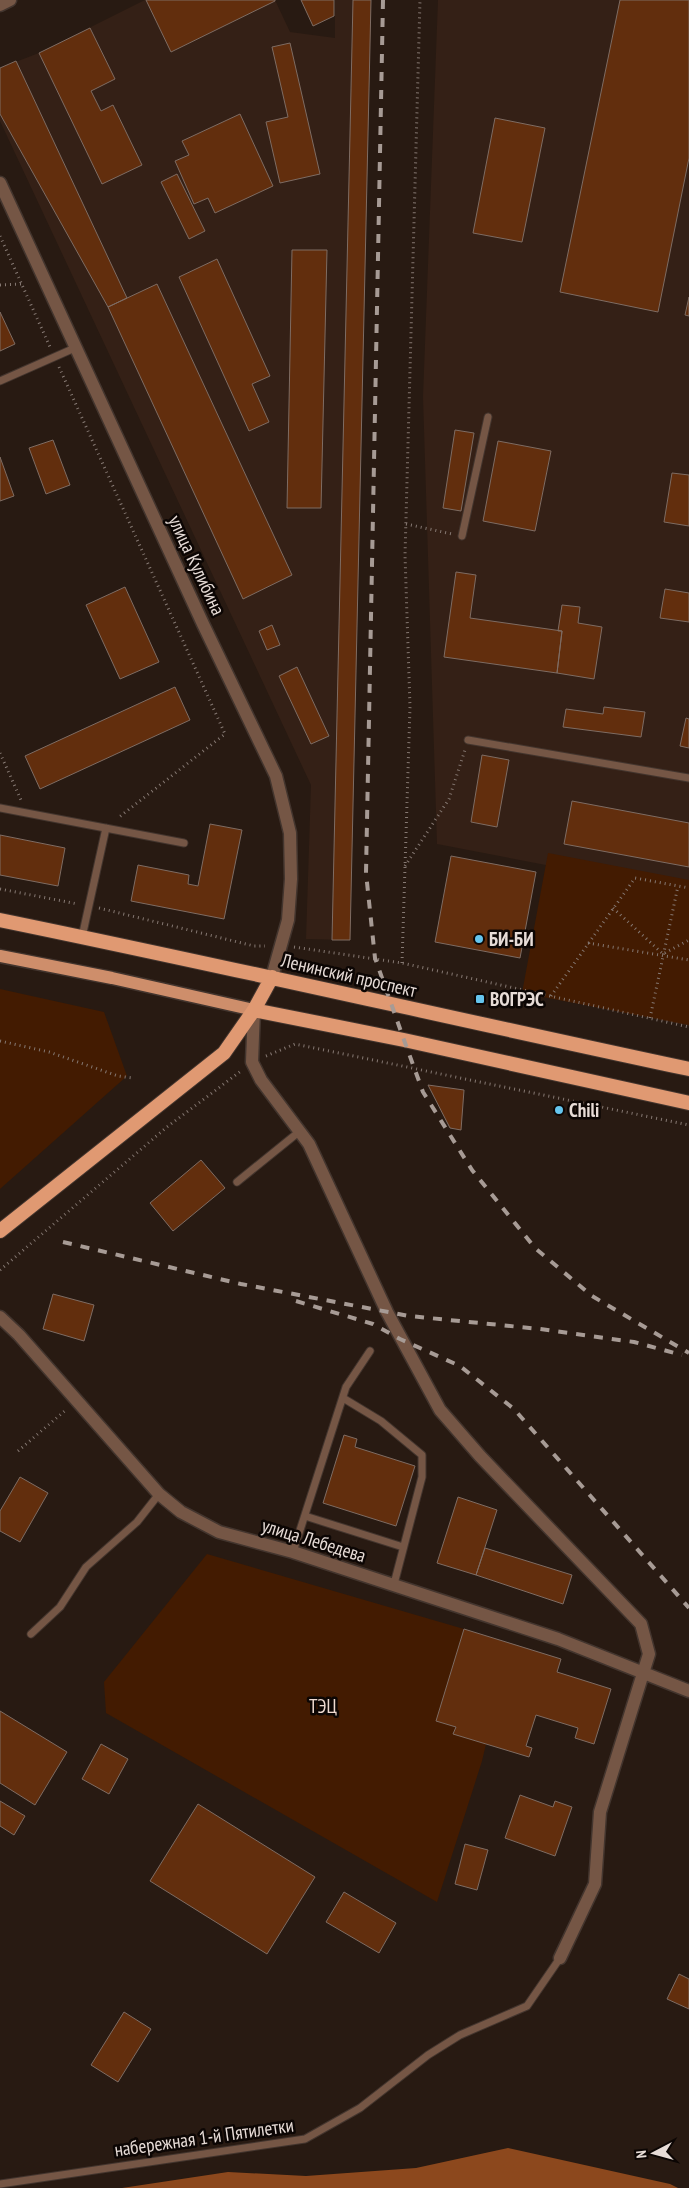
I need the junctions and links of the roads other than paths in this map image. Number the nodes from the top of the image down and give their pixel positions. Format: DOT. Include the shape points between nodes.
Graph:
graph roads {
  1 [pos="10,0"];
  2 [pos="0,5"];
  3 [pos="0,183"];
  4 [pos="77,346"];
  5 [pos="0,381"];
  6 [pos="488,417"];
  7 [pos="462,536"];
  8 [pos="468,740"];
  9 [pos="689,778"];
  10 [pos="0,808"];
  11 [pos="106,828"];
  12 [pos="184,843"];
  13 [pos="0,920"];
  14 [pos="82,937"];
  15 [pos="0,956"];
  16 [pos="272,977"];
  17 [pos="254,1010"];
  18 [pos="689,1069"];
  19 [pos="689,1102"];
  20 [pos="300,1131"];
  21 [pos="237,1182"];
  22 [pos="0,1231"];
  23 [pos="0,1317"];
  24 [pos="370,1351"];
  25 [pos="342,1398"];
  26 [pos="159,1494"];
  27 [pos="305,1516"];
  28 [pos="403,1547"];
  29 [pos="294,1552"];
  30 [pos="394,1584"];
  31 [pos="31,1634"];
  32 [pos="644,1672"];
  33 [pos="689,1691"];
  34 [pos="560,1958"];
  35 [pos="0,2184"];
  1 -- 2 [label="street"];
  3 -- 4 [label="street, улица Кулибина"];
  4 -- 5 [label="lane"];
  4 -- 16 [label="street, улица Кулибина" via="276,776 290,833 290,860 288,920"];
  6 -- 7 [label="lane"];
  8 -- 9 [label="lane"];
  10 -- 11 [label="lane"];
  11 -- 12 [label="lane"];
  11 -- 14 [label="lane"];
  13 -- 14 [label="highway, Ленинский проспект"];
  14 -- 16 [label="highway, Ленинский проспект"];
  15 -- 17 [label="main road"];
  16 -- 17 [label="highway"];
  16 -- 18 [label="highway, Ленинский проспект"];
  17 -- 19 [label="highway"];
  17 -- 20 [label="street" via="252,1062 261,1080"];
  17 -- 22 [label="highway" via="224,1053"];
  20 -- 21 [label="lane"];
  20 -- 32 [label="street" via="400,1339 440,1410 641,1624 648,1654"];
  23 -- 26 [label="street, улица Лебедева"];
  24 -- 25 [label="lane"];
  25 -- 27 [label="lane"];
  25 -- 28 [label="lane" via="381,1421 422,1455 422,1477"];
  26 -- 29 [label="street, улица Лебедева" via="181,1512 219,1532"];
  26 -- 31 [label="lane" via="137,1522 86,1567 60,1607"];
  27 -- 28 [label="lane"];
  27 -- 29 [label="lane"];
  28 -- 30 [label="lane"];
  29 -- 30 [label="street, улица Лебедева"];
  30 -- 32 [label="street, улица Лебедева"];
  32 -- 33 [label="street, улица Лебедева"];
  32 -- 34 [label="street" via="600,1812 595,1884"];
  34 -- 35 [label="lane, набережная 1-й Пятилетки" via="527,2006 460,2035 428,2055 360,2108 305,2139"];
}
